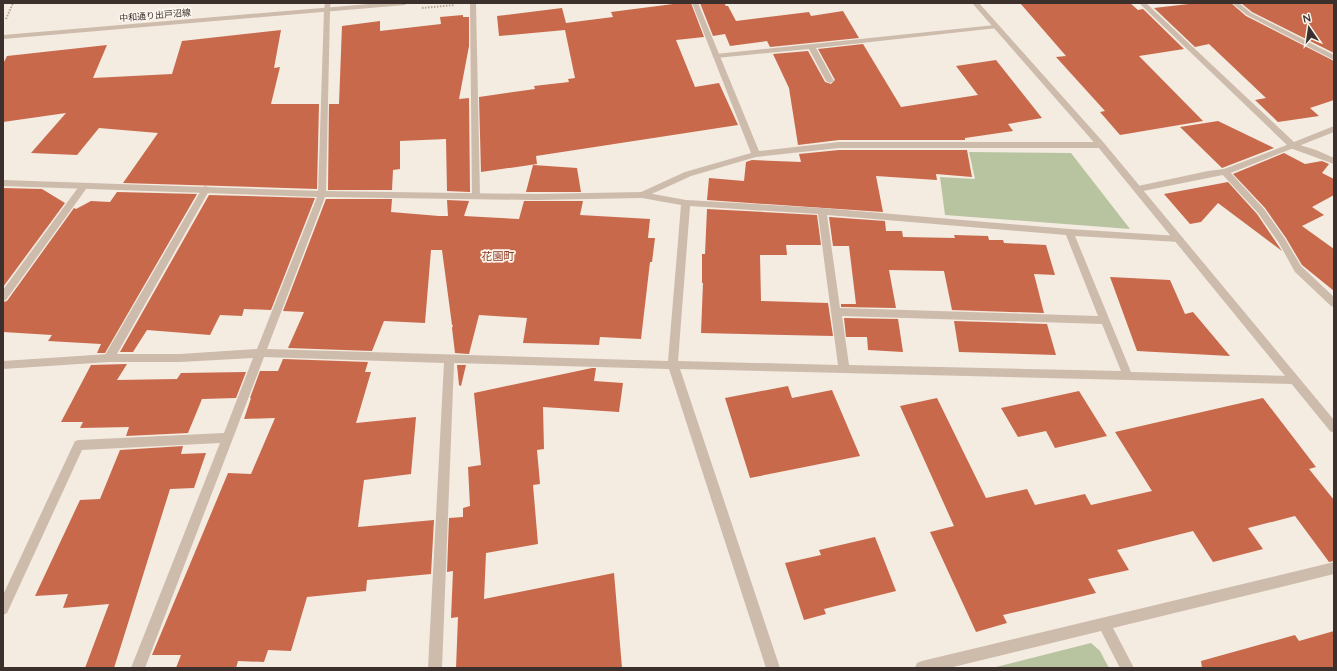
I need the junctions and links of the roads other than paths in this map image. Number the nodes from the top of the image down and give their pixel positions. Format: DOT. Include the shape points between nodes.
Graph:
graph roads {
  1 [pos="405,3"];
  2 [pos="473,3"];
  3 [pos="695,3"];
  4 [pos="975,3"];
  5 [pos="1142,3"];
  6 [pos="1235,3"];
  7 [pos="327,6"];
  8 [pos="995,28"];
  9 [pos="3,37"];
  10 [pos="811,46"];
  11 [pos="716,56"];
  12 [pos="1334,58"];
  13 [pos="830,81"];
  14 [pos="1334,129"];
  15 [pos="1101,145"];
  16 [pos="1293,146"];
  17 [pos="756,154"];
  18 [pos="1334,160"];
  19 [pos="1225,172"];
  20 [pos="3,183"];
  21 [pos="84,187"];
  22 [pos="206,189"];
  23 [pos="1138,190"];
  24 [pos="322,194"];
  25 [pos="476,195"];
  26 [pos="642,195"];
  27 [pos="686,203"];
  28 [pos="822,211"];
  29 [pos="1068,232"];
  30 [pos="1179,239"];
  31 [pos="3,297"];
  32 [pos="1334,303"];
  33 [pos="837,312"];
  34 [pos="1105,320"];
  35 [pos="261,353"];
  36 [pos="109,358"];
  37 [pos="449,358"];
  38 [pos="3,365"];
  39 [pos="673,365"];
  40 [pos="844,369"];
  41 [pos="1128,376"];
  42 [pos="1294,380"];
  43 [pos="1334,428"];
  44 [pos="228,438"];
  45 [pos="1334,568"];
  46 [pos="3,609"];
  47 [pos="1104,624"];
  48 [pos="138,668"];
  49 [pos="435,668"];
  50 [pos="773,668"];
  51 [pos="922,668"];
  52 [pos="1127,668"];
  1 -- 7 [label="street, 中和通り出戸沼線"];
  2 -- 25 [label="street"];
  3 -- 11 [label="street"];
  4 -- 8 [label="street"];
  5 -- 16 [label="street"];
  6 -- 12 [label="street" via="1249,14"];
  7 -- 9 [label="street, 中和通り出戸沼線"];
  7 -- 24 [label="street"];
  8 -- 10 [label="street"];
  8 -- 15 [label="street"];
  10 -- 11 [label="street"];
  10 -- 13 [label="street"];
  11 -- 17 [label="street"];
  14 -- 16 [label="street"];
  15 -- 17 [label="street" via="839,145"];
  15 -- 23 [label="street"];
  16 -- 18 [label="street"];
  16 -- 19 [label="street"];
  17 -- 26 [label="street" via="688,174"];
  19 -- 23 [label="street"];
  19 -- 32 [label="street" via="1261,211 1298,269"];
  20 -- 21 [label="street"];
  21 -- 22 [label="street"];
  21 -- 31 [label="street"];
  22 -- 24 [label="street"];
  22 -- 36 [label="street"];
  23 -- 30 [label="street"];
  24 -- 25 [label="street"];
  24 -- 35 [label="street"];
  25 -- 26 [label="street" via="536,198"];
  26 -- 27 [label="street"];
  27 -- 28 [label="street"];
  27 -- 39 [label="street"];
  28 -- 29 [label="street"];
  28 -- 33 [label="street"];
  29 -- 30 [label="street"];
  29 -- 34 [label="street"];
  30 -- 42 [label="street"];
  33 -- 34 [label="street"];
  33 -- 40 [label="street"];
  34 -- 41 [label="street"];
  35 -- 36 [label="street" via="180,358"];
  35 -- 37 [label="street"];
  35 -- 44 [label="street"];
  36 -- 38 [label="street"];
  37 -- 39 [label="street"];
  37 -- 49 [label="street"];
  39 -- 40 [label="street"];
  39 -- 50 [label="street"];
  40 -- 41 [label="street"];
  41 -- 42 [label="street"];
  42 -- 43 [label="street"];
  44 -- 46 [label="street" via="80,445"];
  44 -- 48 [label="street"];
  45 -- 47 [label="street"];
  47 -- 51 [label="street"];
  47 -- 52 [label="street"];
}
